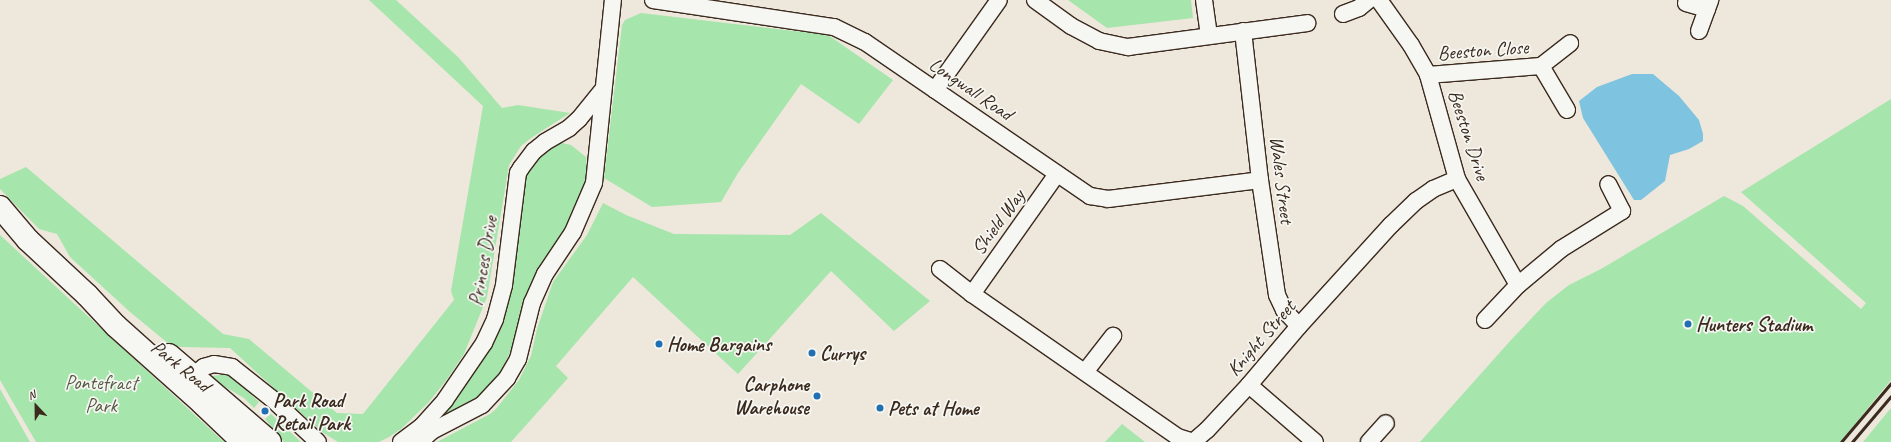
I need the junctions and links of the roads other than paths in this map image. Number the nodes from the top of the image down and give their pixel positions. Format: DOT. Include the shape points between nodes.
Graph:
graph roads {
  1 [pos="613,0"];
  2 [pos="653,0"];
  3 [pos="999,0"];
  4 [pos="1035,0"];
  5 [pos="1204,0"];
  6 [pos="1368,0"];
  7 [pos="1379,0"];
  8 [pos="1686,3"];
  9 [pos="1708,4"];
  10 [pos="1343,14"];
  11 [pos="1307,23"];
  12 [pos="1243,31"];
  13 [pos="1699,31"];
  14 [pos="1209,35"];
  15 [pos="1570,44"];
  16 [pos="1541,66"];
  17 [pos="1428,75"];
  18 [pos="935,90"];
  19 [pos="602,91"];
  20 [pos="1567,110"];
  21 [pos="1057,174"];
  22 [pos="1457,179"];
  23 [pos="1260,180"];
  24 [pos="1608,184"];
  25 [pos="0,207"];
  26 [pos="0,219"];
  27 [pos="28,240"];
  28 [pos="940,269"];
  29 [pos="1518,284"];
  30 [pos="972,294"];
  31 [pos="87,295"];
  32 [pos="1484,320"];
  33 [pos="1299,326"];
  34 [pos="1113,336"];
  35 [pos="194,369"];
  36 [pos="1085,372"];
  37 [pos="1249,385"];
  38 [pos="202,403"];
  39 [pos="1386,423"];
  40 [pos="243,442"];
  41 [pos="270,442"];
  42 [pos="318,442"];
  43 [pos="401,442"];
  44 [pos="420,442"];
  45 [pos="1193,442"];
  46 [pos="1315,442"];
  47 [pos="1369,442"];
  1 -- 19 [label="street"];
  2 -- 18 [label="street, Longwall Road" via="834,27 865,42"];
  3 -- 18 [label="street"];
  4 -- 14 [label="street" via="1070,26 1099,41 1128,47"];
  5 -- 14 [label="street"];
  6 -- 10 [label="street" via="1359,8"];
  7 -- 17 [label="street, Beeston Drive" via="1411,45"];
  8 -- 9 [label="street"];
  9 -- 13 [label="street"];
  11 -- 12 [label="street"];
  12 -- 14 [label="street"];
  12 -- 23 [label="street, Wales Street"];
  15 -- 16 [label="street, Beeston Close"];
  16 -- 17 [label="street, Beeston Close"];
  16 -- 20 [label="street, Beeston Close"];
  17 -- 22 [label="street, Beeston Drive"];
  18 -- 21 [label="street, Longwall Road"];
  19 -- 43 [label="street, Princes Drive" via="580,119 534,151 518,173 504,285 495,319 484,343 445,400 421,427"];
  19 -- 44 [label="street" via="594,183 573,232 545,274 532,303 518,358 507,378 482,405 432,431"];
  21 -- 23 [label="street, Longwall Road" via="1090,196 1108,199"];
  21 -- 30 [label="street, Shield Way"];
  22 -- 29 [label="street, Beeston Drive"];
  22 -- 33 [label="street, Knight Street" via="1433,189 1416,201"];
  23 -- 33 [label="street, Wales Street" via="1276,296 1284,310"];
  24 -- 29 [label="street" via="1627,209 1561,249"];
  25 -- 27 [label="main road, Park Road"];
  26 -- 27 [label="main road, Park Road"];
  27 -- 31 [label="main road, Park Road"];
  28 -- 30 [label="street, Knight Street"];
  29 -- 32 [label="street"];
  30 -- 36 [label="street, Knight Street"];
  31 -- 35 [label="main road, Park Road"];
  31 -- 38 [label="main road, Park Road" via="116,326"];
  33 -- 37 [label="street, Knight Street"];
  34 -- 36 [label="street"];
  35 -- 38 [label="main road"];
  35 -- 41 [label="main road, Park Road"];
  35 -- 42 [label="street" via="214,364 232,367 271,398"];
  36 -- 45 [label="street, Knight Street" via="1178,437"];
  37 -- 45 [label="street, Knight Street"];
  37 -- 46 [label="street"];
  38 -- 40 [label="main road, Park Road"];
  39 -- 47 [label="street"];
}
